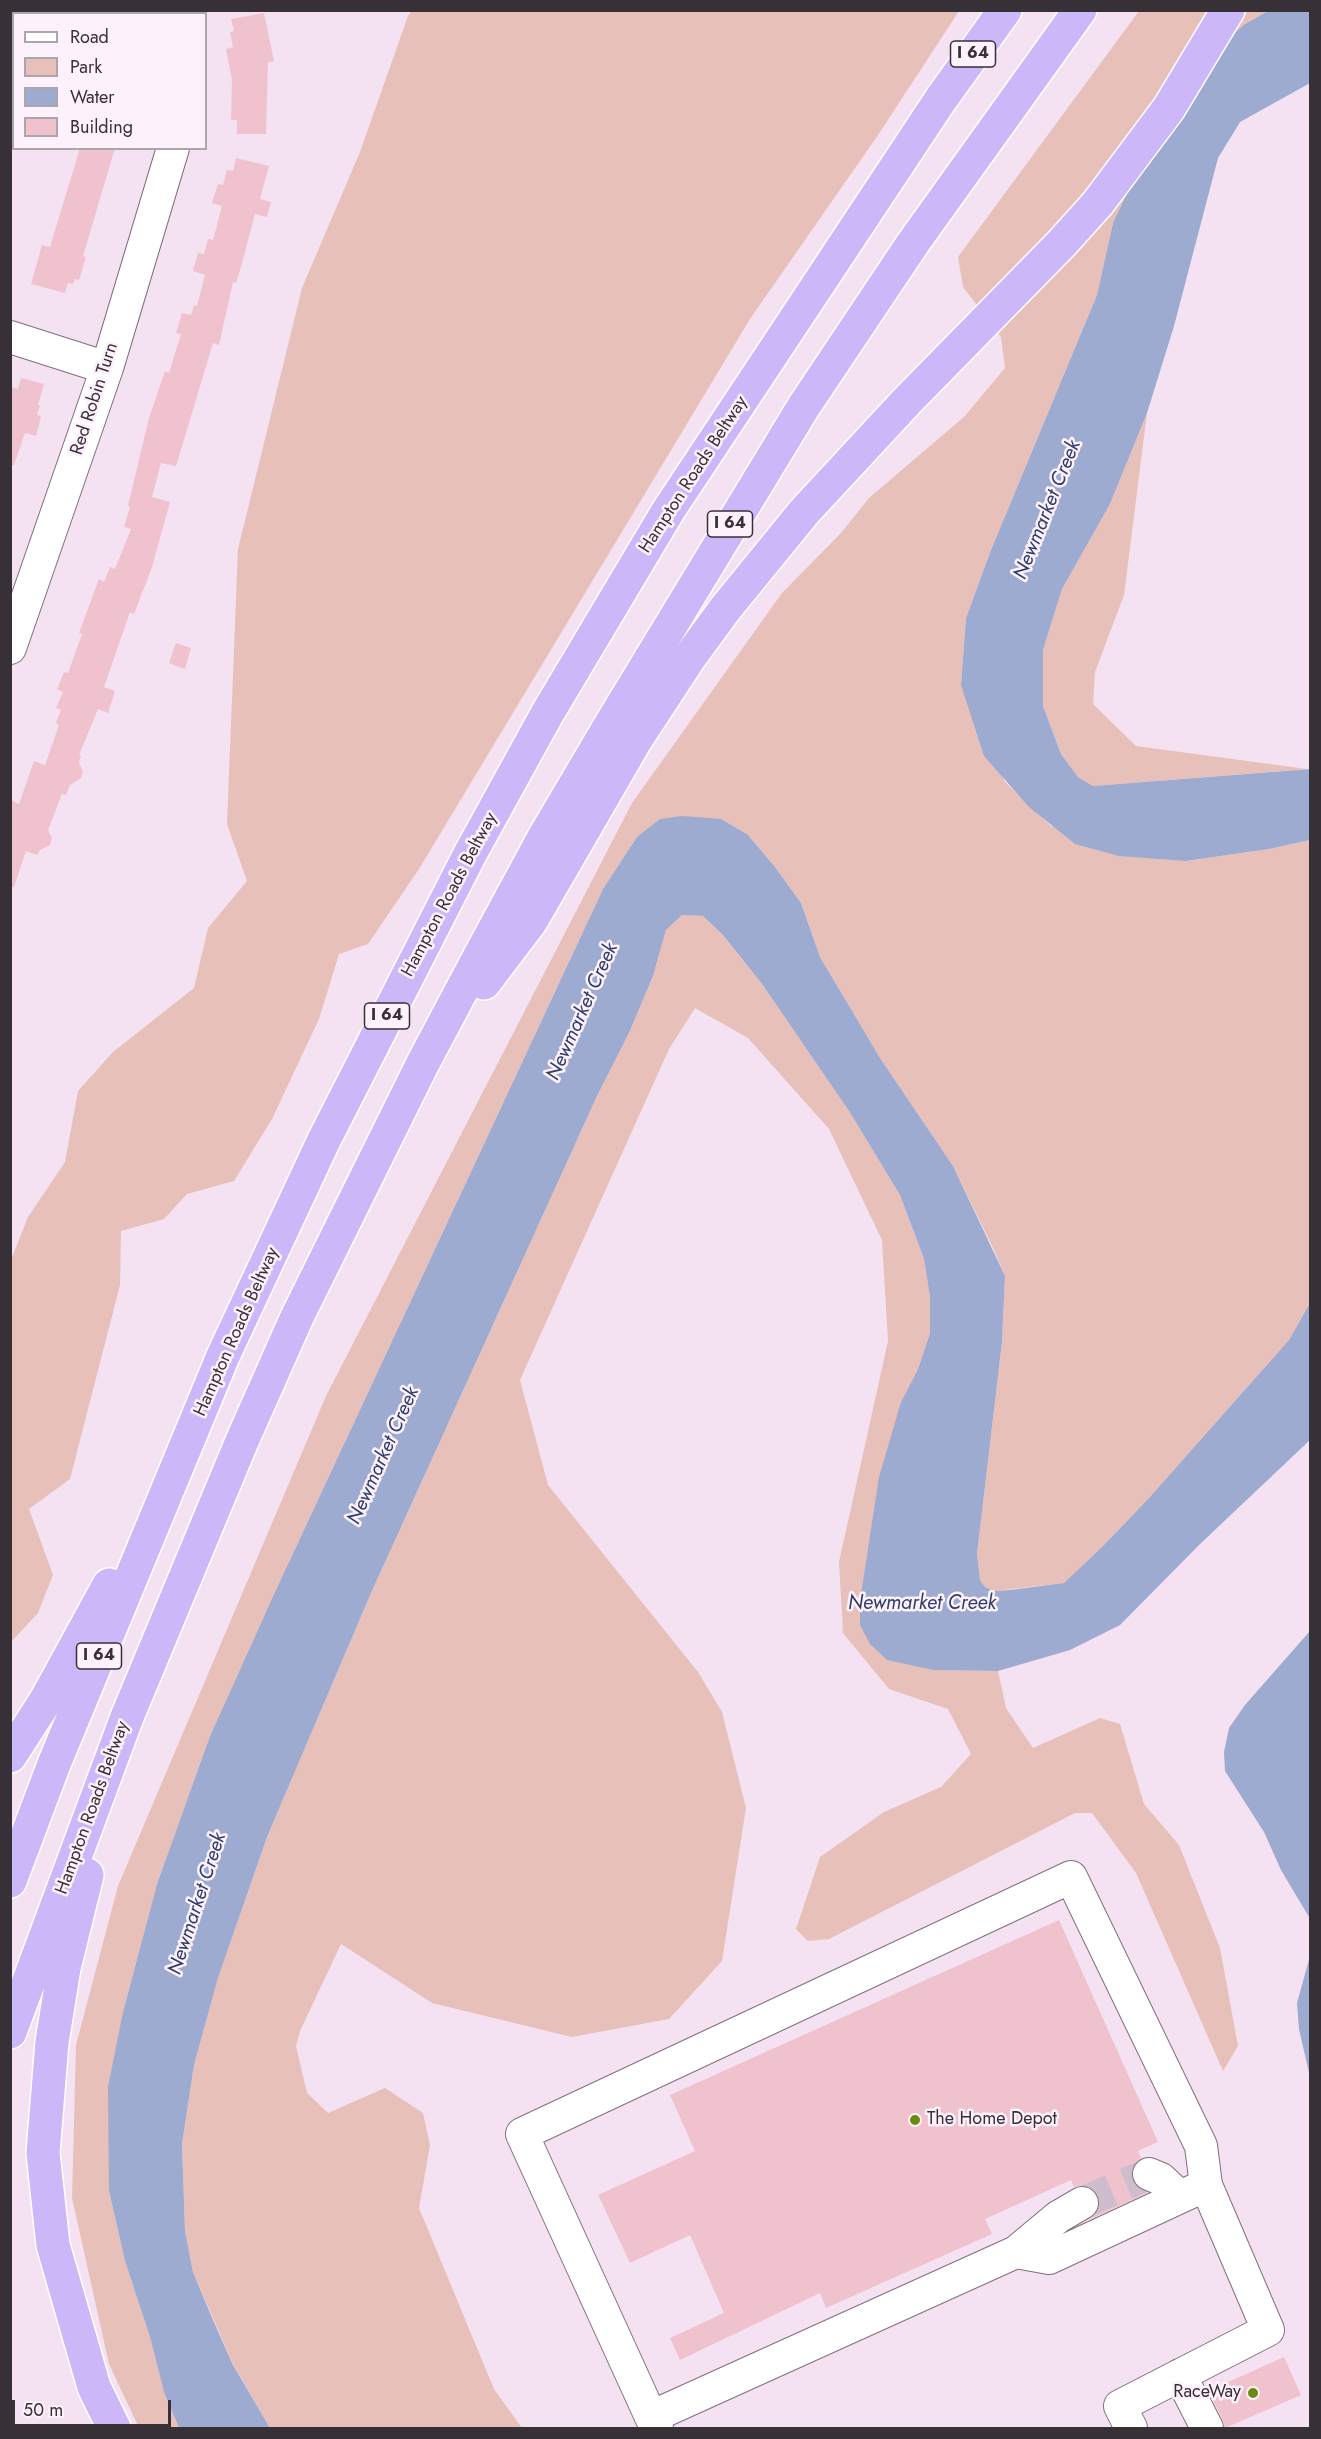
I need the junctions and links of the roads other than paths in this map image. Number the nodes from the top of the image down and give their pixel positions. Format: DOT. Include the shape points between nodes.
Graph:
graph roads {
  1 [pos="989,10"];
  2 [pos="1005,10"];
  3 [pos="1080,10"];
  4 [pos="1228,10"];
  5 [pos="941,99"];
  6 [pos="172,150"];
  7 [pos="10,337"];
  8 [pos="107,368"];
  9 [pos="10,648"];
  10 [pos="423,1063"];
  11 [pos="192,1433"];
  12 [pos="127,1717"];
  13 [pos="10,1756"];
  14 [pos="10,1881"];
  15 [pos="10,2032"];
  16 [pos="1149,2174"];
  17 [pos="1193,2191"];
  18 [pos="1082,2203"];
  19 [pos="1016,2253"];
  20 [pos="1180,2375"];
  21 [pos="654,2422"];
  22 [pos="114,2428"];
  23 [pos="1131,2428"];
  24 [pos="1207,2428"];
  1 -- 5 [label="highway"];
  2 -- 5 [label="highway, I 64"];
  3 -- 10 [label="highway, I 64" via="913,243 746,497 543,839"];
  4 -- 10 [label="highway" via="1196,67 1131,162 1069,235 804,512 725,609 635,741 531,921"];
  5 -- 11 [label="highway, Hampton Roads Beltway / I 64" via="668,511 547,714 470,854 324,1140 223,1356"];
  6 -- 8 [label="street, Red Robin Turn"];
  7 -- 8 [label="street"];
  8 -- 9 [label="street, Red Robin Turn"];
  10 -- 12 [label="highway, Hampton Roads Beltway / I 64" via="292,1328"];
  11 -- 13 [label="highway" via="46,1700"];
  11 -- 14 [label="highway, Hampton Roads Beltway / I 64" via="54,1764"];
  12 -- 15 [label="highway, Hampton Roads Beltway / I 64"];
  12 -- 22 [label="highway" via="64,1968 52,2042 43,2154 53,2245 94,2387"];
  16 -- 17 [label="street"];
  17 -- 19 [label="street" via="1049,2258"];
  17 -- 20 [label="street" via="1268,2330"];
  17 -- 21 [label="street" via="1201,2146 1071,1877 522,2134"];
  18 -- 19 [label="street" via="1058,2217"];
  19 -- 21 [label="street"];
  20 -- 23 [label="street" via="1120,2406"];
  20 -- 24 [label="street"];
}
